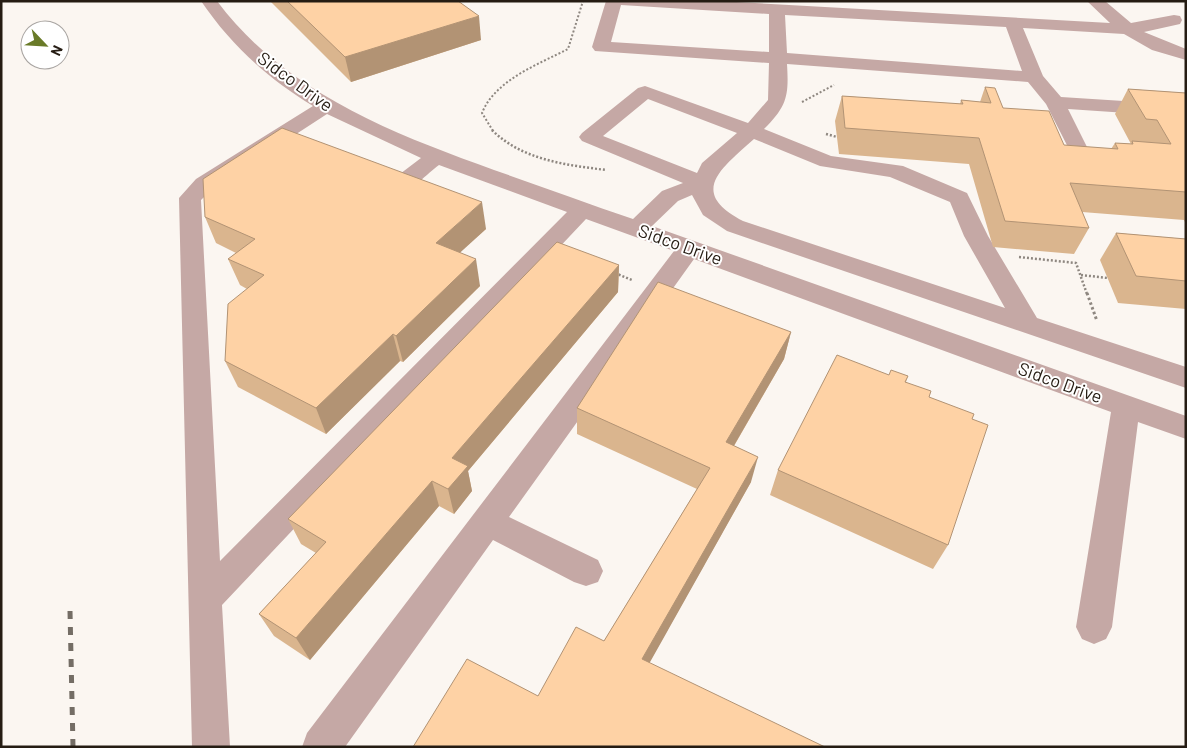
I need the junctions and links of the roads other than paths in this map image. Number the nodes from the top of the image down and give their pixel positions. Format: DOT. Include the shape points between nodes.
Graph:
graph roads {
  1 [pos="210,1"];
  2 [pos="614,1"];
  3 [pos="626,1"];
  4 [pos="1095,1"];
  5 [pos="777,10"];
  6 [pos="1174,20"];
  7 [pos="1013,24"];
  8 [pos="1125,29"];
  9 [pos="1186,55"];
  10 [pos="778,58"];
  11 [pos="1034,77"];
  12 [pos="1055,102"];
  13 [pos="326,106"];
  14 [pos="1186,110"];
  15 [pos="751,131"];
  16 [pos="1079,151"];
  17 [pos="435,157"];
  18 [pos="702,183"];
  19 [pos="400,185"];
  20 [pos="582,210"];
  21 [pos="636,229"];
  22 [pos="689,248"];
  23 [pos="1028,325"];
  24 [pos="1186,378"];
  25 [pos="1126,407"];
  26 [pos="1186,428"];
  27 [pos="487,521"];
  28 [pos="586,571"];
  29 [pos="205,599"];
  30 [pos="1094,626"];
  31 [pos="211,747"];
  32 [pos="321,747"];
  1 -- 13 [label="street, Sidco Drive" via="229,28 253,52 287,81"];
  2 -- 10 [label="street" via="601,47"];
  3 -- 5 [label="street"];
  4 -- 8 [label="street"];
  5 -- 7 [label="street"];
  5 -- 10 [label="street"];
  6 -- 8 [label="street"];
  7 -- 8 [label="street"];
  7 -- 11 [label="street"];
  8 -- 9 [label="street" via="1151,43"];
  10 -- 11 [label="street"];
  10 -- 15 [label="street" via="778,101 772,112"];
  11 -- 12 [label="street"];
  12 -- 14 [label="street"];
  12 -- 16 [label="street"];
  13 -- 17 [label="street, Sidco Drive"];
  13 -- 29 [label="street" via="204,184 190,198"];
  15 -- 18 [label="street" via="710,168"];
  15 -- 18 [label="street" via="645,92 589,137"];
  15 -- 23 [label="street" via="827,162 895,171 959,198 986,254"];
  17 -- 19 [label="street"];
  17 -- 20 [label="street, Sidco Drive"];
  18 -- 21 [label="street" via="670,196"];
  18 -- 23 [label="street" via="703,199 713,213 735,226"];
  20 -- 21 [label="street, Sidco Drive"];
  20 -- 29 [label="street"];
  21 -- 22 [label="street, Sidco Drive"];
  22 -- 25 [label="street, Sidco Drive"];
  22 -- 27 [label="street"];
  23 -- 24 [label="street"];
  25 -- 26 [label="street, Sidco Drive"];
  25 -- 30 [label="street"];
  27 -- 28 [label="street"];
  27 -- 32 [label="street"];
  29 -- 31 [label="street"];
}
